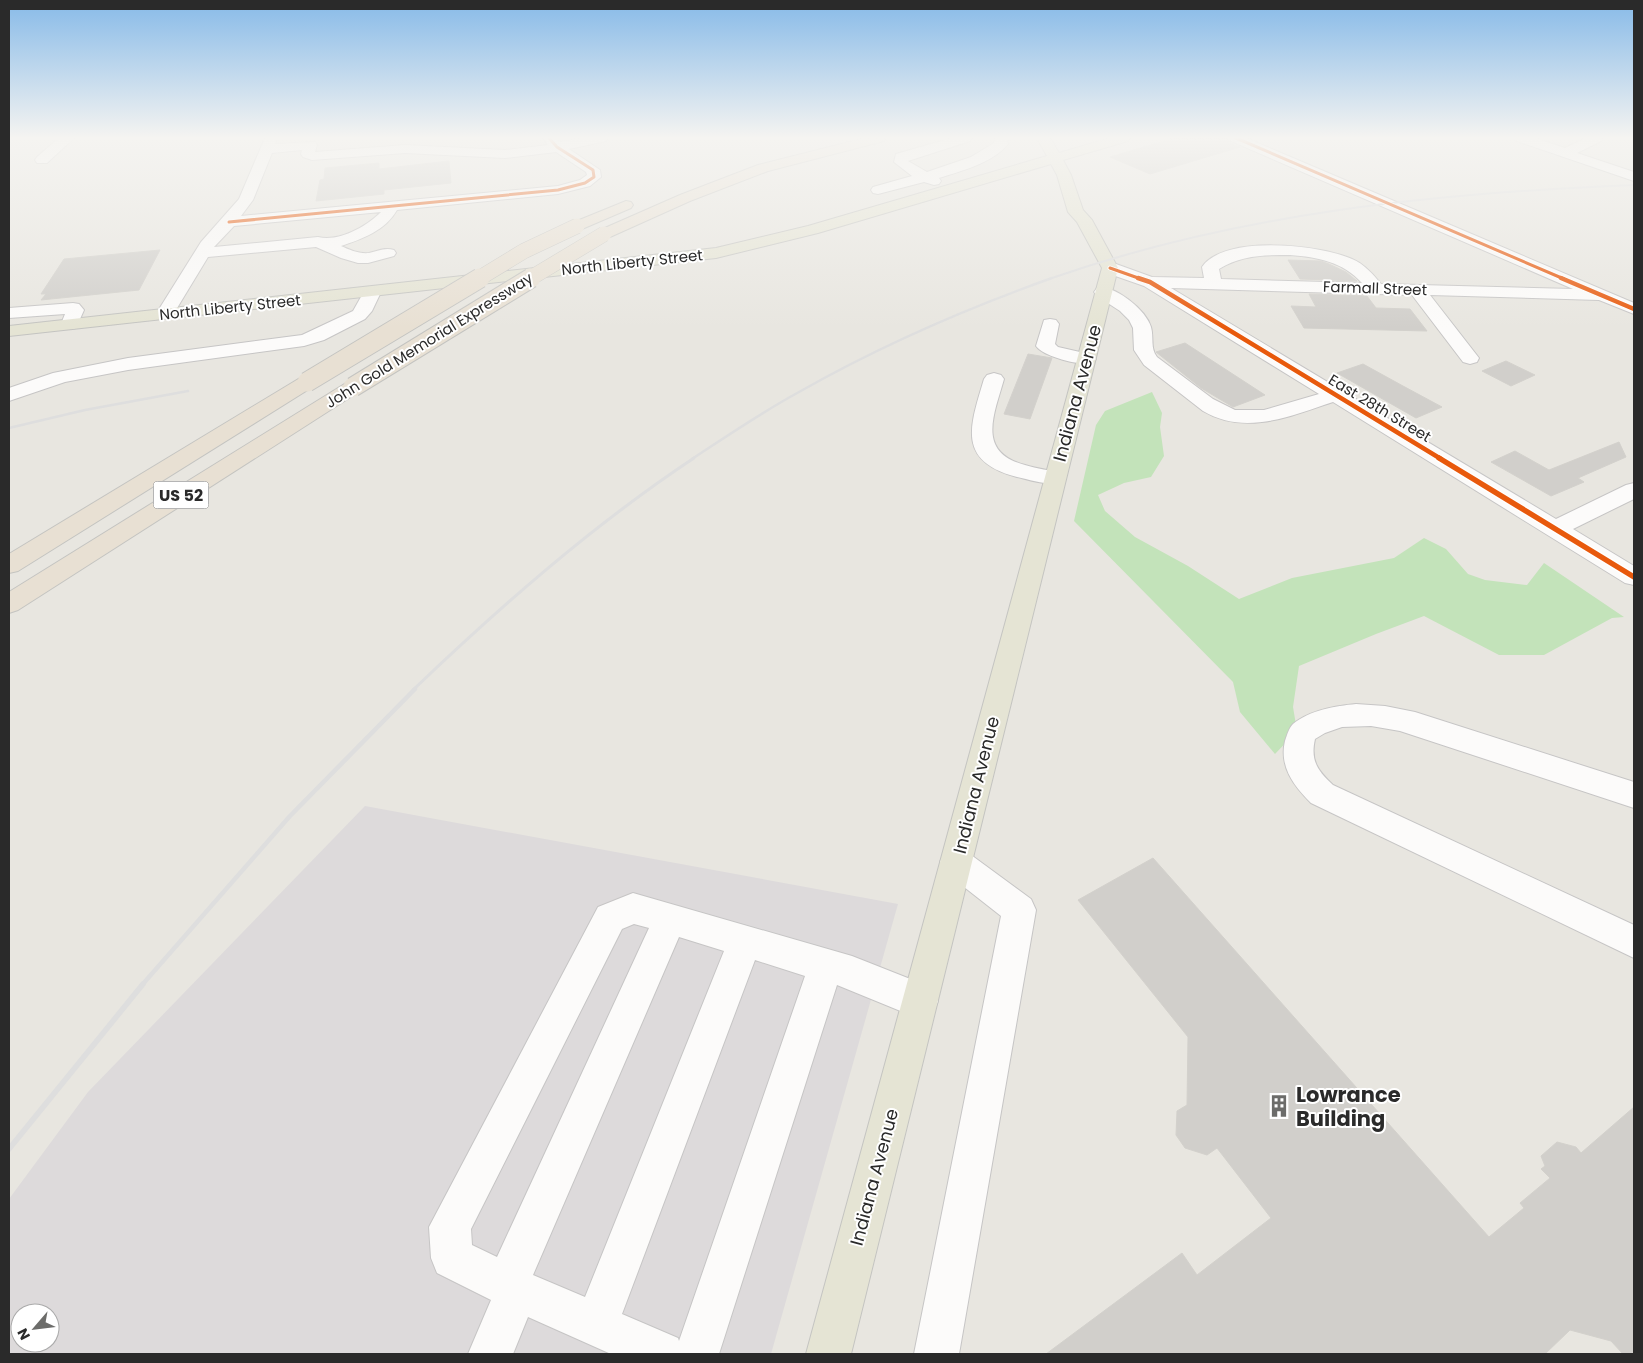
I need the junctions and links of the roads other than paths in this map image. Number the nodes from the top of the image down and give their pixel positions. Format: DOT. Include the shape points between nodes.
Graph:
graph roads {
  1 [pos="245,202"];
  2 [pos="438,202"];
  3 [pos="633,202"];
  4 [pos="677,202"];
  5 [pos="908,202"];
  6 [pos="1072,202"];
  7 [pos="1085,202"];
  8 [pos="1383,202"];
  9 [pos="392,206"];
  10 [pos="1084,220"];
  11 [pos="229,222"];
  12 [pos="326,246"];
  13 [pos="202,253"];
  14 [pos="388,253"];
  15 [pos="1106,280"];
  16 [pos="1150,282"];
  17 [pos="1214,284"];
  18 [pos="1376,288"];
  19 [pos="1417,290"];
  20 [pos="372,292"];
  21 [pos="1600,295"];
  22 [pos="1634,310"];
  23 [pos="9,313"];
  24 [pos="165,314"];
  25 [pos="70,324"];
  26 [pos="1050,324"];
  27 [pos="9,331"];
  28 [pos="1470,358"];
  29 [pos="1086,359"];
  30 [pos="994,379"];
  31 [pos="9,395"];
  32 [pos="1336,395"];
  33 [pos="1055,478"];
  34 [pos="1634,490"];
  35 [pos="1554,529"];
  36 [pos="9,565"];
  37 [pos="1634,577"];
  38 [pos="9,604"];
  39 [pos="1634,795"];
  40 [pos="956,862"];
  41 [pos="670,919"];
  42 [pos="745,941"];
  43 [pos="1634,942"];
  44 [pos="826,966"];
  45 [pos="920,1001"];
  46 [pos="507,1285"];
  47 [pos="596,1325"];
  48 [pos="490,1354"];
  49 [pos="662,1354"];
  50 [pos="698,1354"];
  51 [pos="828,1354"];
  52 [pos="936,1354"];
  1 -- 11 [label="street"];
  2 -- 9 [label="street"];
  3 -- 36 [label="highway, John Gold Memorial Expressway / US 52, bridge" via="524,251"];
  4 -- 38 [label="highway, John Gold Memorial Expressway / US 52, bridge" via="604,234 566,256"];
  5 -- 20 [label="main road, North Liberty Street" via="812,230 716,253"];
  6 -- 10 [label="main road"];
  7 -- 10 [label="main road"];
  8 -- 21 [label="street"];
  9 -- 11 [label="street"];
  9 -- 12 [label="street" via="379,222"];
  10 -- 15 [label="main road"];
  11 -- 13 [label="street"];
  12 -- 13 [label="street" via="318,242"];
  12 -- 14 [label="street" via="358,258"];
  13 -- 24 [label="street"];
  15 -- 16 [label="street, East 28th Street"];
  15 -- 29 [label="main road, Indiana Avenue"];
  15 -- 32 [label="street" via="1139,320 1142,349 1148,359 1220,412 1250,417"];
  16 -- 17 [label="street, Farmall Street"];
  16 -- 32 [label="street, East 28th Street"];
  17 -- 18 [label="street, Farmall Street"];
  17 -- 18 [label="street" via="1210,267 1230,256 1279,250 1338,258 1360,270"];
  18 -- 19 [label="street, Farmall Street"];
  19 -- 21 [label="street, Farmall Street"];
  19 -- 28 [label="street"];
  20 -- 24 [label="main road, North Liberty Street"];
  20 -- 31 [label="street" via="359,314 304,340 128,364 60,377"];
  21 -- 22 [label="street"];
  23 -- 25 [label="street" via="73,308"];
  24 -- 25 [label="main road, North Liberty Street"];
  25 -- 27 [label="main road, North Liberty Street"];
  26 -- 29 [label="street" via="1045,346 1052,351"];
  29 -- 33 [label="main road, Indiana Avenue"];
  30 -- 33 [label="street" via="982,424 982,443 986,453 1014,470"];
  32 -- 35 [label="street, East 28th Street"];
  33 -- 40 [label="main road, Indiana Avenue"];
  34 -- 35 [label="street"];
  35 -- 37 [label="street, East 28th Street"];
  39 -- 43 [label="street" via="1389,716 1350,714 1323,721 1302,733 1297,748 1298,765 1305,778 1322,794"];
  40 -- 45 [label="main road, Indiana Avenue"];
  40 -- 52 [label="street" via="1019,910"];
  41 -- 42 [label="street"];
  41 -- 46 [label="street"];
  41 -- 46 [label="street" via="633,908 610,918 450,1227 452,1258"];
  42 -- 44 [label="street"];
  42 -- 47 [label="street"];
  44 -- 45 [label="street"];
  44 -- 50 [label="street"];
  45 -- 51 [label="main road, Indiana Avenue"];
  46 -- 47 [label="street"];
  46 -- 48 [label="street" via="518,1290"];
  47 -- 49 [label="street"];
}
